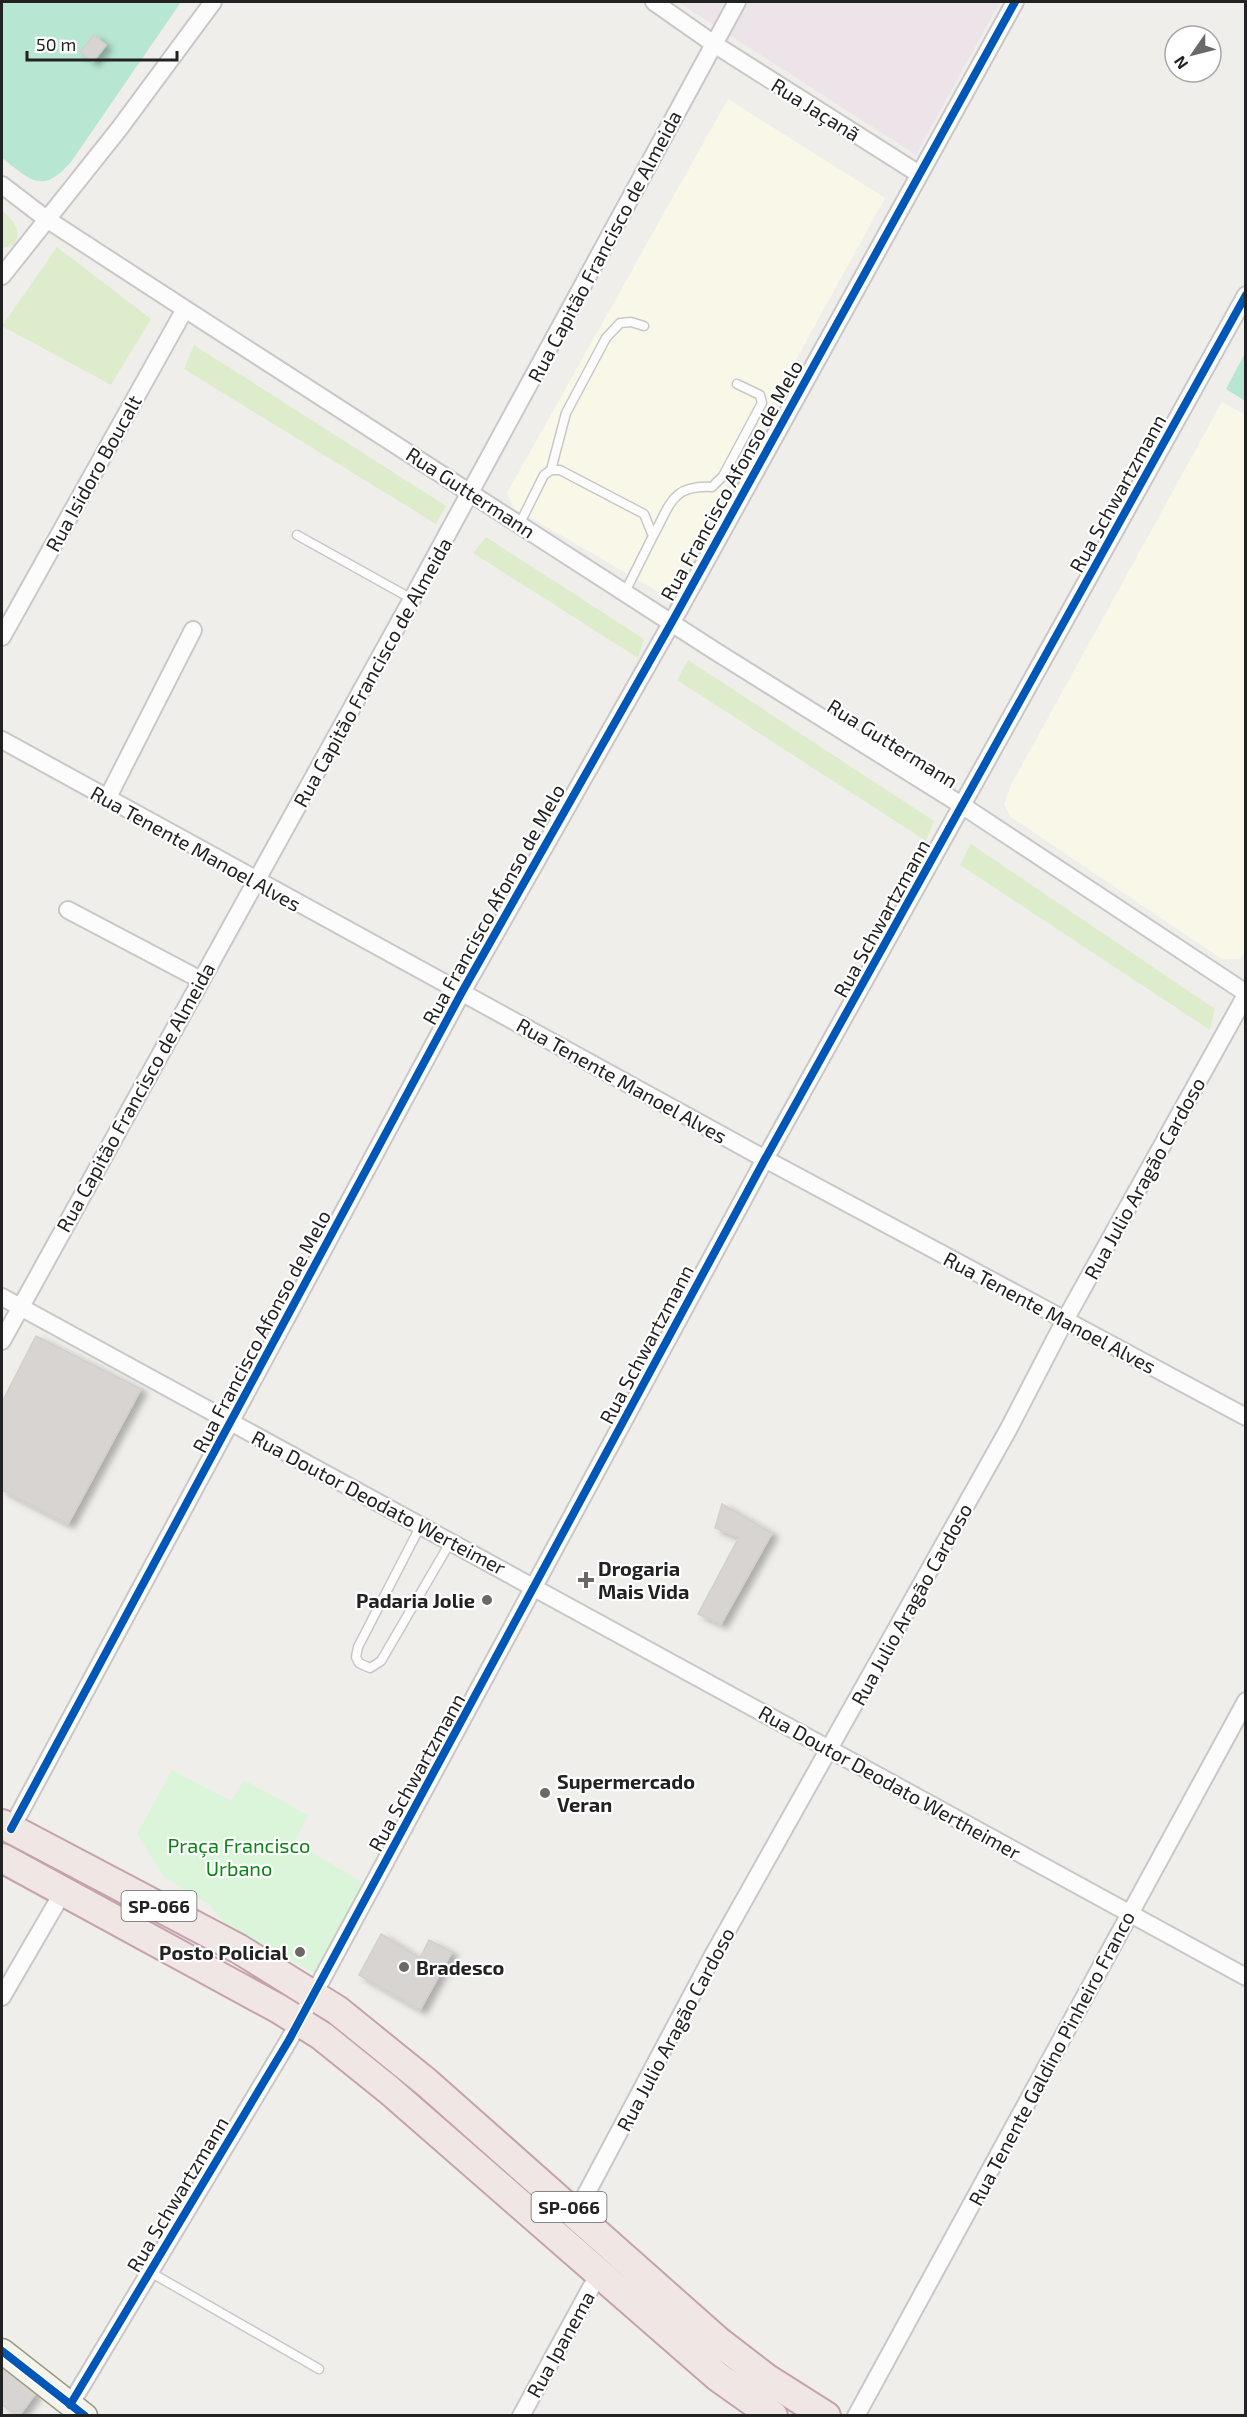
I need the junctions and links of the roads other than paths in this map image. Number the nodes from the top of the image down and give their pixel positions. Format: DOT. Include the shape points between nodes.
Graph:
graph roads {
  1 [pos="213,2"];
  2 [pos="654,2"];
  3 [pos="737,2"];
  4 [pos="1015,2"];
  5 [pos="714,44"];
  6 [pos="919,174"];
  7 [pos="2,185"];
  8 [pos="45,218"];
  9 [pos="5,265"];
  10 [pos="1245,295"];
  11 [pos="184,309"];
  12 [pos="644,326"];
  13 [pos="737,384"];
  14 [pos="550,470"];
  15 [pos="471,492"];
  16 [pos="520,523"];
  17 [pos="297,535"];
  18 [pos="652,536"];
  19 [pos="625,592"];
  20 [pos="412,599"];
  21 [pos="672,622"];
  22 [pos="193,630"];
  23 [pos="2,637"];
  24 [pos="2,740"];
  25 [pos="107,799"];
  26 [pos="963,806"];
  27 [pos="256,881"];
  28 [pos="68,910"];
  29 [pos="200,980"];
  30 [pos="462,992"];
  31 [pos="1245,994"];
  32 [pos="765,1159"];
  33 [pos="2,1297"];
  34 [pos="20,1308"];
  35 [pos="1065,1320"];
  36 [pos="2,1341"];
  37 [pos="1245,1417"];
  38 [pos="232,1422"];
  39 [pos="421,1524"];
  40 [pos="452,1541"];
  41 [pos="535,1586"];
  42 [pos="1245,1701"];
  43 [pos="830,1749"];
  44 [pos="6,1826"];
  45 [pos="2,1858"];
  46 [pos="63,1892"];
  47 [pos="1130,1913"];
  48 [pos="1245,1977"];
  49 [pos="314,1994"];
  50 [pos="2,1996"];
  51 [pos="299,2021"];
  52 [pos="576,2213"];
  53 [pos="571,2247"];
  54 [pos="150,2272"];
  55 [pos="599,2272"];
  56 [pos="2,2351"];
  57 [pos="319,2369"];
  58 [pos="77,2410"];
  59 [pos="521,2415"];
  60 [pos="773,2415"];
  61 [pos="826,2415"];
  62 [pos="856,2415"];
  1 -- 8 [label="street" via="119,129"];
  2 -- 5 [label="street, Rua Jaçanã"];
  3 -- 5 [label="street, Rua Capitão Francisco de Almeida"];
  4 -- 6 [label="street, Rua Francisco Afonso de Melo"];
  5 -- 6 [label="street, Rua Jaçanã"];
  5 -- 15 [label="street, Rua Capitão Francisco de Almeida"];
  6 -- 21 [label="street, Rua Francisco Afonso de Melo"];
  7 -- 8 [label="street, Rua Guttermann"];
  8 -- 9 [label="street"];
  8 -- 11 [label="street, Rua Guttermann"];
  10 -- 26 [label="street, Rua Schwartzmann"];
  11 -- 15 [label="street, Rua Guttermann"];
  11 -- 23 [label="street, Rua Isidoro Boucalt"];
  12 -- 14 [label="lane" via="620,323 606,338 566,413"];
  13 -- 18 [label="lane" via="760,395 762,403 723,476 712,487 692,486 679,491"];
  14 -- 16 [label="lane"];
  14 -- 18 [label="lane" via="560,470 644,514"];
  15 -- 16 [label="street, Rua Guttermann"];
  15 -- 20 [label="street, Rua Capitão Francisco de Almeida"];
  16 -- 19 [label="street, Rua Guttermann"];
  17 -- 20 [label="lane"];
  18 -- 19 [label="lane"];
  19 -- 21 [label="street, Rua Guttermann"];
  20 -- 27 [label="street, Rua Capitão Francisco de Almeida"];
  21 -- 26 [label="street, Rua Guttermann"];
  21 -- 30 [label="street, Rua Francisco Afonso de Melo"];
  22 -- 25 [label="street"];
  24 -- 25 [label="street, Rua Tenente Manoel Alves"];
  25 -- 27 [label="street, Rua Tenente Manoel Alves"];
  26 -- 31 [label="street, Rua Guttermann"];
  26 -- 32 [label="street, Rua Schwartzmann"];
  27 -- 29 [label="street, Rua Capitão Francisco de Almeida"];
  27 -- 30 [label="street, Rua Tenente Manoel Alves"];
  28 -- 29 [label="street"];
  29 -- 34 [label="street, Rua Capitão Francisco de Almeida"];
  30 -- 32 [label="street, Rua Tenente Manoel Alves"];
  30 -- 38 [label="street, Rua Francisco Afonso de Melo"];
  31 -- 35 [label="street, Rua Julio Aragão Cardoso"];
  32 -- 35 [label="street, Rua Tenente Manoel Alves"];
  32 -- 41 [label="street, Rua Schwartzmann"];
  33 -- 34 [label="street, Rua Doutor Deodato Werteimer"];
  34 -- 36 [label="street, Rua Capitão Francisco de Almeida"];
  34 -- 38 [label="street, Rua Doutor Deodato Werteimer"];
  35 -- 37 [label="street, Rua Tenente Manoel Alves"];
  35 -- 43 [label="street, Rua Julio Aragão Cardoso"];
  38 -- 39 [label="street, Rua Doutor Deodato Werteimer"];
  38 -- 44 [label="street, Rua Francisco Afonso de Melo"];
  39 -- 40 [label="street, Rua Doutor Deodato Werteimer"];
  39 -- 40 [label="lane" via="358,1647 359,1663 370,1668 381,1661"];
  40 -- 41 [label="street, Rua Doutor Deodato Werteimer"];
  41 -- 43 [label="street, Rua Doutor Deodato Wertheimer"];
  41 -- 49 [label="street, Rua Schwartzmann"];
  42 -- 47 [label="street, Rua Tenente Galdino Pinheiro Franco"];
  43 -- 47 [label="street, Rua Doutor Deodato Wertheimer"];
  43 -- 52 [label="street, Rua Julio Aragão Cardoso" via="711,1959"];
  44 -- 49 [label="highway, SP-066" via="239,1949"];
  45 -- 46 [label="highway, SP-066"];
  46 -- 50 [label="street"];
  46 -- 51 [label="highway, SP-066"];
  47 -- 48 [label="street, Rua Doutor Deodato Wertheimer"];
  47 -- 62 [label="street, Rua Tenente Galdino Pinheiro Franco"];
  49 -- 51 [label="street, Rua Schwartzmann"];
  49 -- 52 [label="highway, SP-066" via="426,2082"];
  51 -- 53 [label="highway, SP-066" via="389,2090"];
  51 -- 54 [label="street, Rua Schwartzmann"];
  52 -- 53 [label="highway"];
  52 -- 61 [label="highway, SP-066" via="718,2341 766,2378"];
  53 -- 55 [label="highway, SP-066"];
  54 -- 57 [label="lane"];
  54 -- 58 [label="street, Rua Schwartzmann"];
  55 -- 59 [label="street, Rua Ipanema"];
  55 -- 60 [label="highway, SP-066" via="718,2377"];
  56 -- 58 [label="main road"];
}
